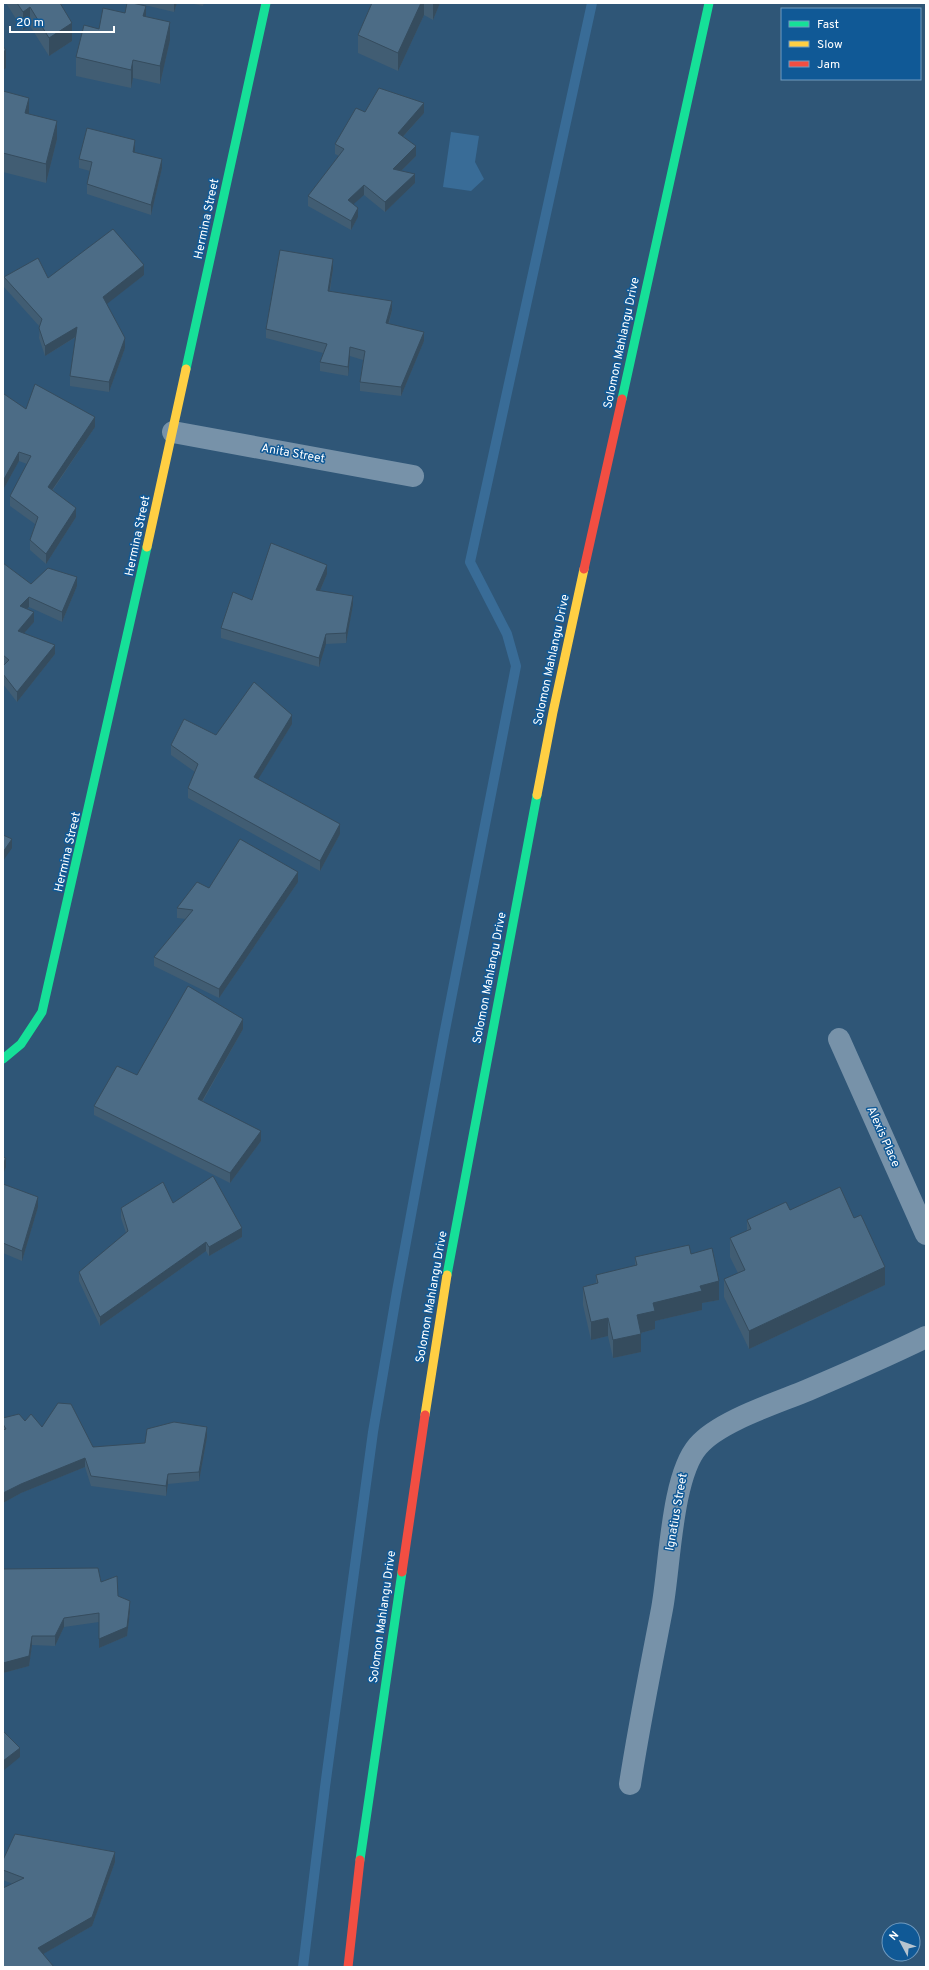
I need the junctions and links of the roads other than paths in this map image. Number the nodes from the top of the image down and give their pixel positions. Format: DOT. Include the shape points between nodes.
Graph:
graph roads {
  1 [pos="266,3"];
  2 [pos="710,3"];
  3 [pos="173,432"];
  4 [pos="413,476"];
  5 [pos="839,1039"];
  6 [pos="3,1059"];
  7 [pos="926,1234"];
  8 [pos="926,1337"];
  9 [pos="630,1784"];
  10 [pos="348,1967"];
  1 -- 3 [label="main road, Hermina Street"];
  2 -- 10 [label="main road, Solomon Mahlangu Drive" via="553,712 440,1312 358,1874"];
  3 -- 4 [label="street, Anita Street"];
  3 -- 6 [label="main road, Hermina Street" via="42,1012 28,1036 13,1053"];
  5 -- 7 [label="street, Alexis Place"];
  8 -- 9 [label="street, Ignatius Street" via="734,1421 698,1445 686,1464 678,1494 662,1608 643,1701"];
}
